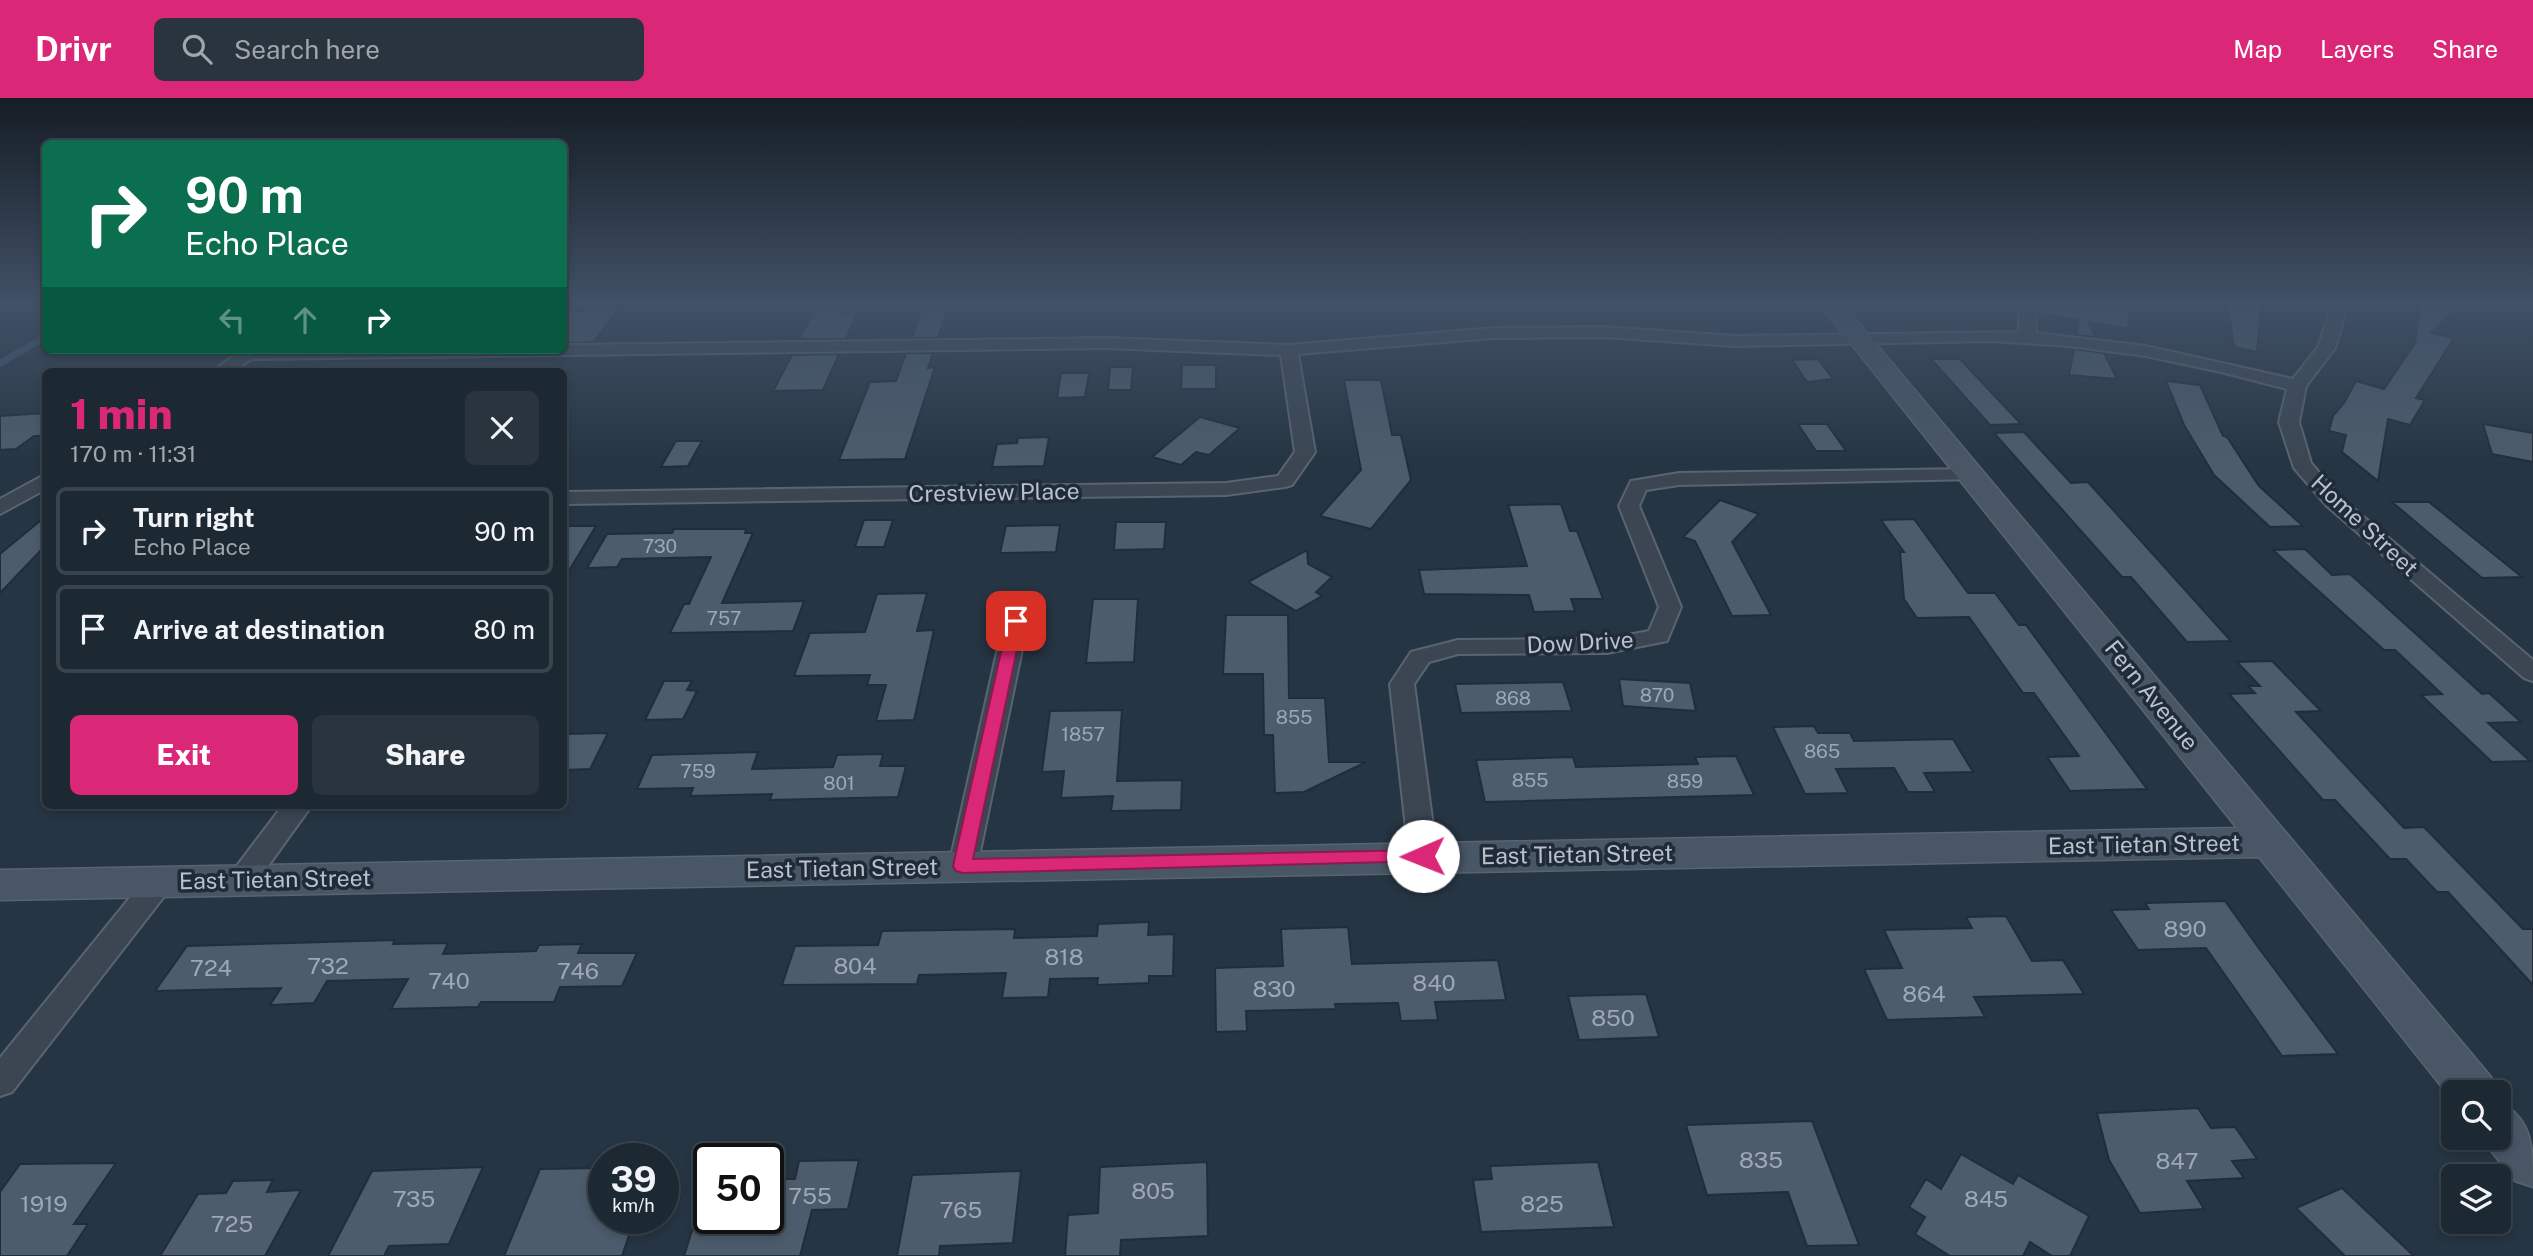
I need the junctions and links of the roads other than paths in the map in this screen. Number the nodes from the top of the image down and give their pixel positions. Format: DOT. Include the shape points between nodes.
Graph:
graph roads {
  1 [pos="246,355"];
  2 [pos="1290,355"];
  3 [pos="1874,355"];
  4 [pos="2168,355"];
  5 [pos="2321,355"];
  6 [pos="227,368"];
  7 [pos="2297,386"];
  8 [pos="1972,475"];
  9 [pos="42,482"];
  10 [pos="567,498"];
  11 [pos="0,508"];
  12 [pos="1016,621"];
  13 [pos="2533,673"];
  14 [pos="295,809"];
  15 [pos="2272,842"];
  16 [pos="1423,856"];
  17 [pos="963,866"];
  18 [pos="243,879"];
  19 [pos="159,881"];
  20 [pos="0,886"];
  21 [pos="2464,1080"];
  22 [pos="0,1082"];
  23 [pos="2511,1138"];
  24 [pos="2533,1165"];
  1 -- 6 [label="street"];
  2 -- 10 [label="street, Crestview Place" via="1305,452 1285,481 1212,489"];
  3 -- 8 [label="main road, Fern Avenue"];
  4 -- 7 [label="street"];
  5 -- 7 [label="street, Home Street"];
  7 -- 13 [label="street, Home Street" via="2289,422 2301,464 2333,501"];
  8 -- 15 [label="main road, Fern Avenue"];
  8 -- 16 [label="street, Dow Drive" via="1679,480 1638,485 1629,506 1670,607 1659,636 1607,646 1458,647 1420,657 1402,684"];
  9 -- 11 [label="street"];
  12 -- 17 [label="street"];
  14 -- 18 [label="street"];
  15 -- 16 [label="main road, East Tietan Street"];
  15 -- 21 [label="main road, Fern Avenue"];
  16 -- 17 [label="main road, East Tietan Street"];
  17 -- 18 [label="main road, East Tietan Street"];
  18 -- 19 [label="main road, East Tietan Street"];
  19 -- 20 [label="main road, East Tietan Street"];
  19 -- 22 [label="street"];
  23 -- 24 [label="main road"];
}
